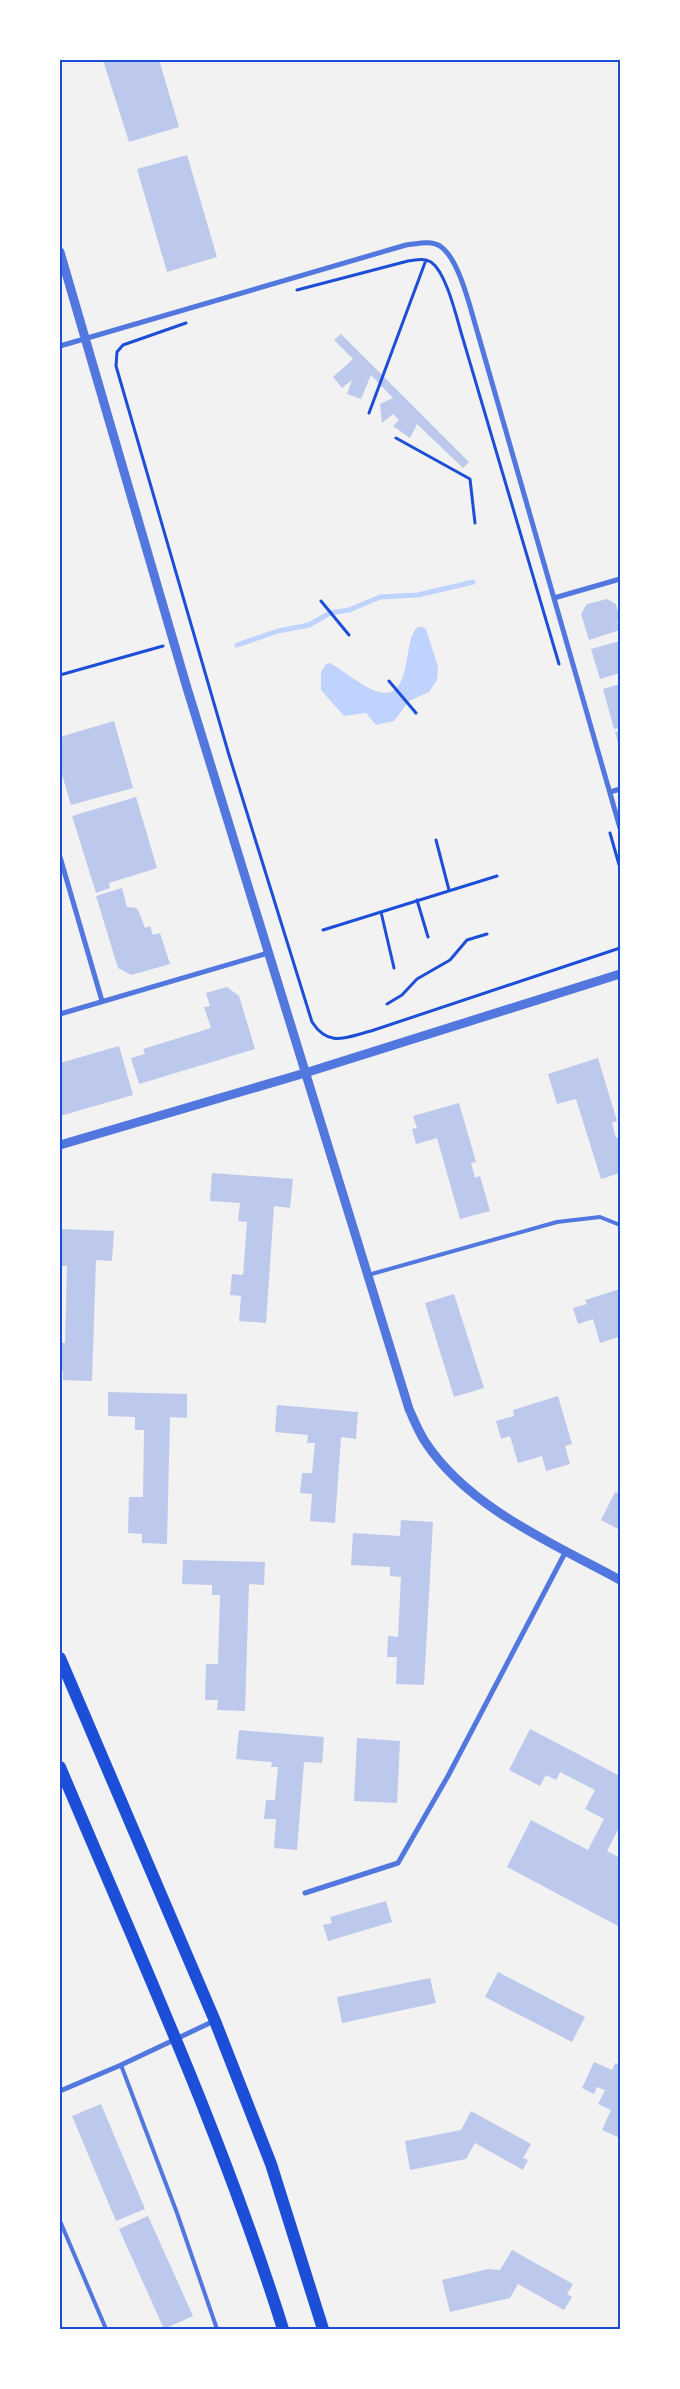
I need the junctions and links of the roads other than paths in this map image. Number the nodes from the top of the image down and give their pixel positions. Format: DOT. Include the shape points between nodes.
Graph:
graph roads {
  1 [pos="60,252"];
  2 [pos="86,338"];
  3 [pos="60,346"];
  4 [pos="620,579"];
  5 [pos="554,598"];
  6 [pos="620,788"];
  7 [pos="610,792"];
  8 [pos="620,828"];
  9 [pos="60,857"];
  10 [pos="268,953"];
  11 [pos="620,974"];
  12 [pos="102,1001"];
  13 [pos="60,1014"];
  14 [pos="305,1073"];
  15 [pos="60,1145"];
  16 [pos="620,1225"];
  17 [pos="367,1275"];
  18 [pos="566,1550"];
  19 [pos="620,1580"];
  20 [pos="60,1658"];
  21 [pos="60,1767"];
  22 [pos="305,1893"];
  23 [pos="215,2020"];
  24 [pos="175,2040"];
  25 [pos="121,2065"];
  26 [pos="60,2091"];
  27 [pos="60,2221"];
  28 [pos="106,2329"];
  29 [pos="217,2329"];
  30 [pos="283,2329"];
  31 [pos="323,2329"];
  1 -- 2 [label="street"];
  2 -- 3 [label="street"];
  2 -- 5 [label="street" via="406,245 428,242 439,245 447,253 464,288"];
  2 -- 10 [label="street"];
  4 -- 5 [label="street"];
  5 -- 7 [label="street"];
  6 -- 7 [label="street"];
  7 -- 8 [label="street"];
  9 -- 12 [label="street"];
  10 -- 12 [label="street"];
  10 -- 14 [label="street"];
  11 -- 14 [label="street"];
  12 -- 13 [label="street"];
  14 -- 15 [label="street"];
  14 -- 17 [label="street"];
  16 -- 17 [label="lane" via="600,1217 557,1222"];
  17 -- 18 [label="street" via="409,1409 425,1442 456,1478 488,1505"];
  18 -- 19 [label="street"];
  18 -- 22 [label="street" via="448,1776 398,1863"];
  20 -- 23 [label="main road"];
  21 -- 24 [label="main road"];
  23 -- 24 [label="street"];
  23 -- 31 [label="main road" via="271,2164"];
  24 -- 25 [label="street"];
  24 -- 30 [label="main road" via="229,2176"];
  25 -- 26 [label="street"];
  25 -- 29 [label="lane"];
  27 -- 28 [label="lane"];
}
